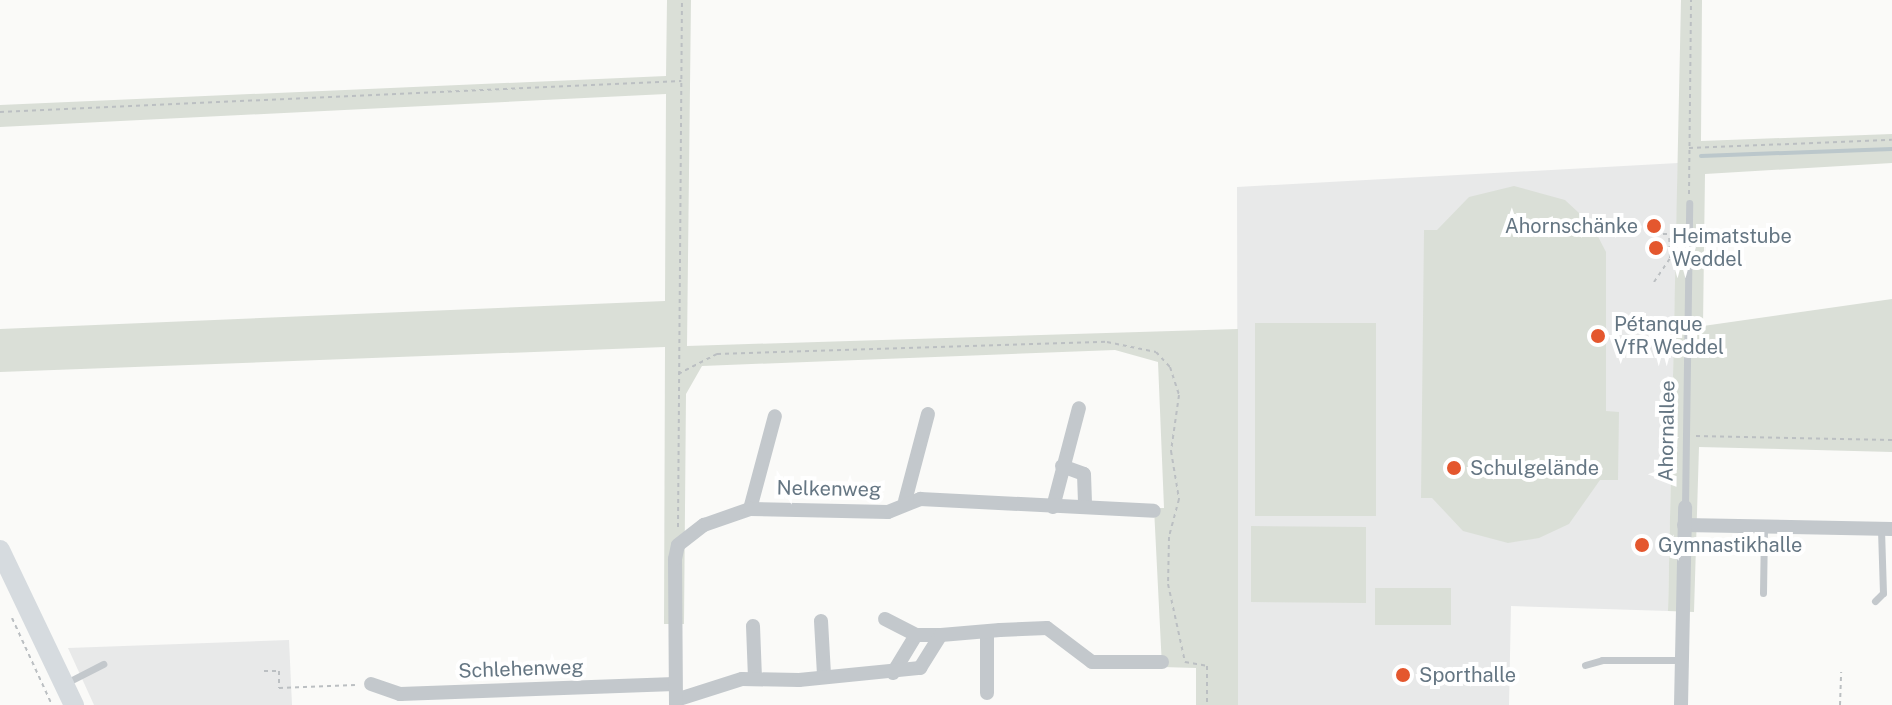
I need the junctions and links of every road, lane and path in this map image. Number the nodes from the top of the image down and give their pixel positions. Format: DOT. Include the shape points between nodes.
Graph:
graph roads {
  1 [pos="682,0"];
  2 [pos="1691,0"];
  3 [pos="681,81"];
  4 [pos="0,112"];
  5 [pos="1892,140"];
  6 [pos="1689,148"];
  7 [pos="1689,203"];
  8 [pos="1663,234"];
  9 [pos="1669,234"];
  10 [pos="1689,235"];
  11 [pos="1654,282"];
  12 [pos="678,374"];
  13 [pos="1079,408"];
  14 [pos="928,414"];
  15 [pos="775,416"];
  16 [pos="1687,435"];
  17 [pos="1892,440"];
  18 [pos="1062,466"];
  19 [pos="905,501"];
  20 [pos="1053,507"];
  21 [pos="1085,507"];
  22 [pos="1685,507"];
  23 [pos="750,509"];
  24 [pos="1154,511"];
  25 [pos="1684,525"];
  26 [pos="1764,526"];
  27 [pos="1887,529"];
  28 [pos="678,545"];
  29 [pos="0,550"];
  30 [pos="1763,593"];
  31 [pos="1875,601"];
  32 [pos="7,606"];
  33 [pos="885,619"];
  34 [pos="821,621"];
  35 [pos="753,626"];
  36 [pos="987,633"];
  37 [pos="916,635"];
  38 [pos="941,635"];
  39 [pos="1681,660"];
  40 [pos="1162,662"];
  41 [pos="103,664"];
  42 [pos="1585,665"];
  43 [pos="264,671"];
  44 [pos="1841,672"];
  45 [pos="893,673"];
  46 [pos="824,674"];
  47 [pos="755,678"];
  48 [pos="64,684"];
  49 [pos="371,684"];
  50 [pos="675,684"];
  51 [pos="987,693"];
  52 [pos="676,702"];
  53 [pos="52,705"];
  54 [pos="74,705"];
  55 [pos="1207,705"];
  56 [pos="1681,705"];
  57 [pos="1840,705"];
  1 -- 3 [label="path"];
  2 -- 6 [label="path"];
  3 -- 4 [label="path"];
  3 -- 12 [label="path"];
  5 -- 6 [label="path"];
  6 -- 7 [label="path"];
  7 -- 10 [label="lane, Ahornallee"];
  8 -- 9 [label="path"];
  9 -- 10 [label="path"];
  9 -- 11 [label="path" via="1670,258"];
  10 -- 16 [label="lane, Ahornallee"];
  12 -- 28 [label="path"];
  12 -- 55 [label="path" via="717,354 1107,342 1156,352 1170,367 1179,395 1171,451 1179,499 1169,537 1168,584 1185,662 1207,666"];
  13 -- 18 [label="street"];
  14 -- 19 [label="street, Nelkenweg"];
  15 -- 23 [label="street, Nelkenweg"];
  16 -- 17 [label="path"];
  16 -- 22 [label="lane, Ahornallee"];
  18 -- 20 [label="street"];
  18 -- 21 [label="street" via="1084,474"];
  19 -- 20 [label="street, Nelkenweg"];
  19 -- 23 [label="street, Nelkenweg" via="888,512"];
  20 -- 21 [label="street, Nelkenweg"];
  21 -- 24 [label="street, Nelkenweg"];
  22 -- 25 [label="street, Ahornallee"];
  23 -- 28 [label="street, Nelkenweg" via="704,525"];
  25 -- 26 [label="street"];
  25 -- 39 [label="street, Ahornallee"];
  26 -- 27 [label="street"];
  26 -- 30 [label="lane"];
  27 -- 31 [label="lane" via="1883,593"];
  28 -- 50 [label="street"];
  29 -- 48 [label="street"];
  32 -- 53 [label="path"];
  33 -- 37 [label="street"];
  34 -- 46 [label="street"];
  35 -- 47 [label="street"];
  36 -- 38 [label="street"];
  36 -- 40 [label="street" via="1047,628 1092,662"];
  36 -- 51 [label="street"];
  37 -- 38 [label="street"];
  37 -- 45 [label="street"];
  38 -- 45 [label="street" via="920,668"];
  39 -- 42 [label="lane" via="1602,660"];
  39 -- 56 [label="street, Ahornallee"];
  41 -- 48 [label="lane"];
  43 -- 49 [label="path" via="279,671 279,688"];
  44 -- 57 [label="path"];
  45 -- 46 [label="street"];
  46 -- 47 [label="street" via="799,680"];
  47 -- 52 [label="street"];
  48 -- 54 [label="street"];
  49 -- 50 [label="street, Schlehenweg" via="400,694"];
  50 -- 52 [label="street"];
}
